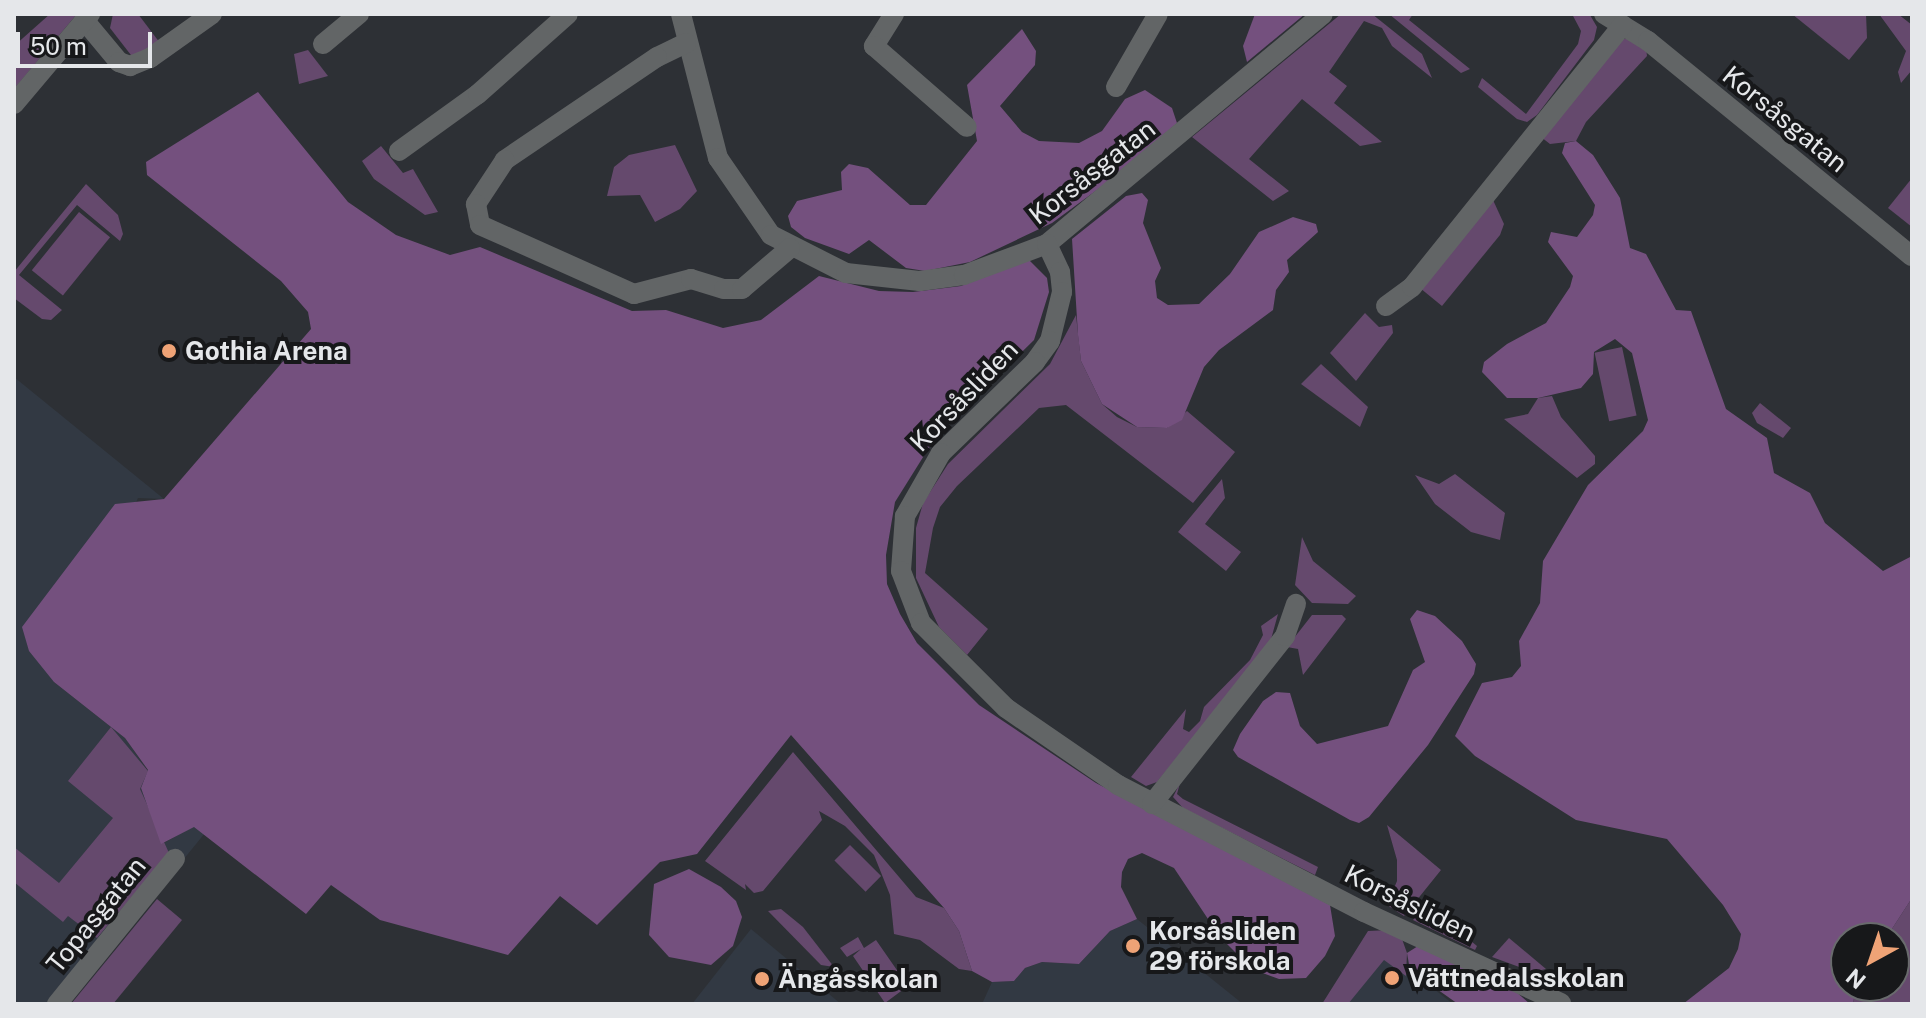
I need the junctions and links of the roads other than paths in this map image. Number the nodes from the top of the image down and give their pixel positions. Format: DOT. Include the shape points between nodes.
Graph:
graph roads {
  1 [pos="212,14"];
  2 [pos="359,14"];
  3 [pos="568,14"];
  4 [pos="681,14"];
  5 [pos="894,14"];
  6 [pos="1158,14"];
  7 [pos="1323,14"];
  8 [pos="1604,14"];
  9 [pos="87,17"];
  10 [pos="1623,25"];
  11 [pos="686,43"];
  12 [pos="323,44"];
  13 [pos="1116,87"];
  14 [pos="14,104"];
  15 [pos="967,127"];
  16 [pos="399,151"];
  17 [pos="1047,244"];
  18 [pos="790,248"];
  19 [pos="1912,256"];
  20 [pos="1386,306"];
  21 [pos="1296,604"];
  22 [pos="1152,804"];
  23 [pos="175,859"];
  24 [pos="1561,1003"];
  25 [pos="57,1004"];
  1 -- 9 [label="street" via="130,66 119,62"];
  2 -- 12 [label="street"];
  3 -- 16 [label="street" via="478,94"];
  4 -- 11 [label="street, Korsåsgatan"];
  5 -- 15 [label="street" via="874,46"];
  6 -- 13 [label="street"];
  7 -- 17 [label="street, Korsåsgatan"];
  8 -- 10 [label="street, Korsåsgatan"];
  9 -- 14 [label="street"];
  10 -- 19 [label="street, Korsåsgatan"];
  10 -- 20 [label="street" via="1412,287"];
  11 -- 18 [label="street, Korsåsgatan" via="726,175 771,235"];
  11 -- 18 [label="street" via="505,160 476,204 480,225 634,294 691,279 742,289"];
  17 -- 18 [label="street, Korsåsgatan" via="964,275 920,281 846,273"];
  17 -- 22 [label="street, Korsåsliden" via="1061,282 1055,328 1035,362 926,472 905,516 901,571 921,623 969,677 1037,731"];
  21 -- 22 [label="street" via="1285,636"];
  22 -- 24 [label="street, Korsåsliden" via="1376,918"];
  23 -- 25 [label="street, Topasgatan"];
}
